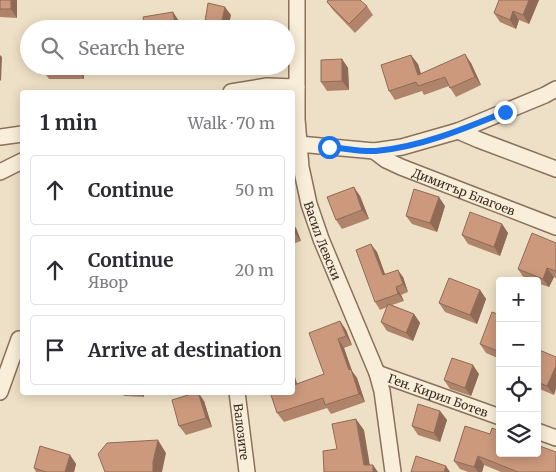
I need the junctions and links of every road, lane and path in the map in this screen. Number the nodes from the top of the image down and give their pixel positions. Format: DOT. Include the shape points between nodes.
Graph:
graph roads {
  1 [pos="298,0"];
  2 [pos="297,87"];
  3 [pos="556,89"];
  4 [pos="243,90"];
  5 [pos="458,131"];
  6 [pos="20,134"];
  7 [pos="0,137"];
  8 [pos="299,144"];
  9 [pos="374,151"];
  10 [pos="20,162"];
  11 [pos="556,169"];
  12 [pos="0,172"];
  13 [pos="556,227"];
  14 [pos="19,339"];
  15 [pos="377,373"];
  16 [pos="0,392"];
  17 [pos="237,395"];
  18 [pos="496,416"];
  19 [pos="541,432"];
  20 [pos="556,438"];
  21 [pos="247,472"];
  22 [pos="393,472"];
  1 -- 2 [label="street, Васил Левски"];
  2 -- 4 [label="street" via="267,86"];
  2 -- 8 [label="street, Васил Левски"];
  3 -- 5 [label="street, Димитър Благоев"];
  5 -- 9 [label="street, Димитър Благоев" via="402,147"];
  5 -- 11 [label="street"];
  6 -- 7 [label="street"];
  8 -- 9 [label="street, Димитър Благоев"];
  8 -- 15 [label="street, Васил Левски" via="309,204"];
  9 -- 13 [label="street, Димитър Благоев" via="401,167"];
  10 -- 12 [label="street"];
  14 -- 16 [label="street"];
  15 -- 18 [label="street, Ген. Кирил Ботев"];
  15 -- 22 [label="street, Васил Левски"];
  17 -- 21 [label="street, Валозите"];
  19 -- 20 [label="street"];
}
